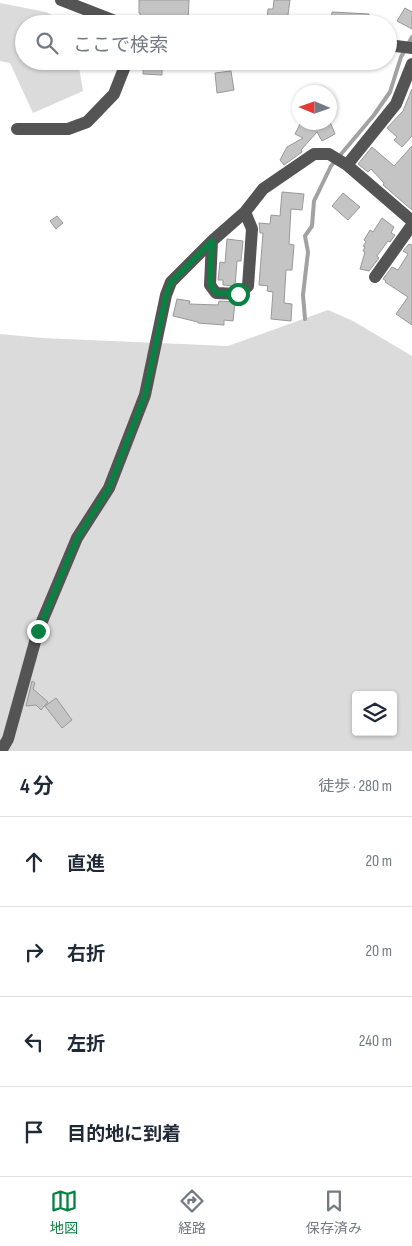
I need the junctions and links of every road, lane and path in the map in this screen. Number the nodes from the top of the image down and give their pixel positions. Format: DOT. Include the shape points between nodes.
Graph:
graph roads {
  1 [pos="61,0"];
  2 [pos="100,15"];
  3 [pos="397,46"];
  4 [pos="412,48"];
  5 [pos="412,64"];
  6 [pos="123,70"];
  7 [pos="17,129"];
  8 [pos="347,164"];
  9 [pos="245,212"];
  10 [pos="412,220"];
  11 [pos="412,225"];
  12 [pos="212,241"];
  13 [pos="375,277"];
  14 [pos="1,751"];
  1 -- 2 [label="street"];
  3 -- 4 [label="street"];
  5 -- 8 [label="street" via="396,104"];
  6 -- 7 [label="street" via="114,94 88,122 68,129"];
  8 -- 9 [label="street" via="329,154 314,154 263,189"];
  8 -- 10 [label="street"];
  9 -- 12 [label="street"];
  9 -- 12 [label="street" via="252,229 248,286 238,294 216,293 210,284"];
  11 -- 13 [label="street"];
  12 -- 14 [label="street" via="171,282 145,395 109,488 77,538 38,631 8,739"];
}
